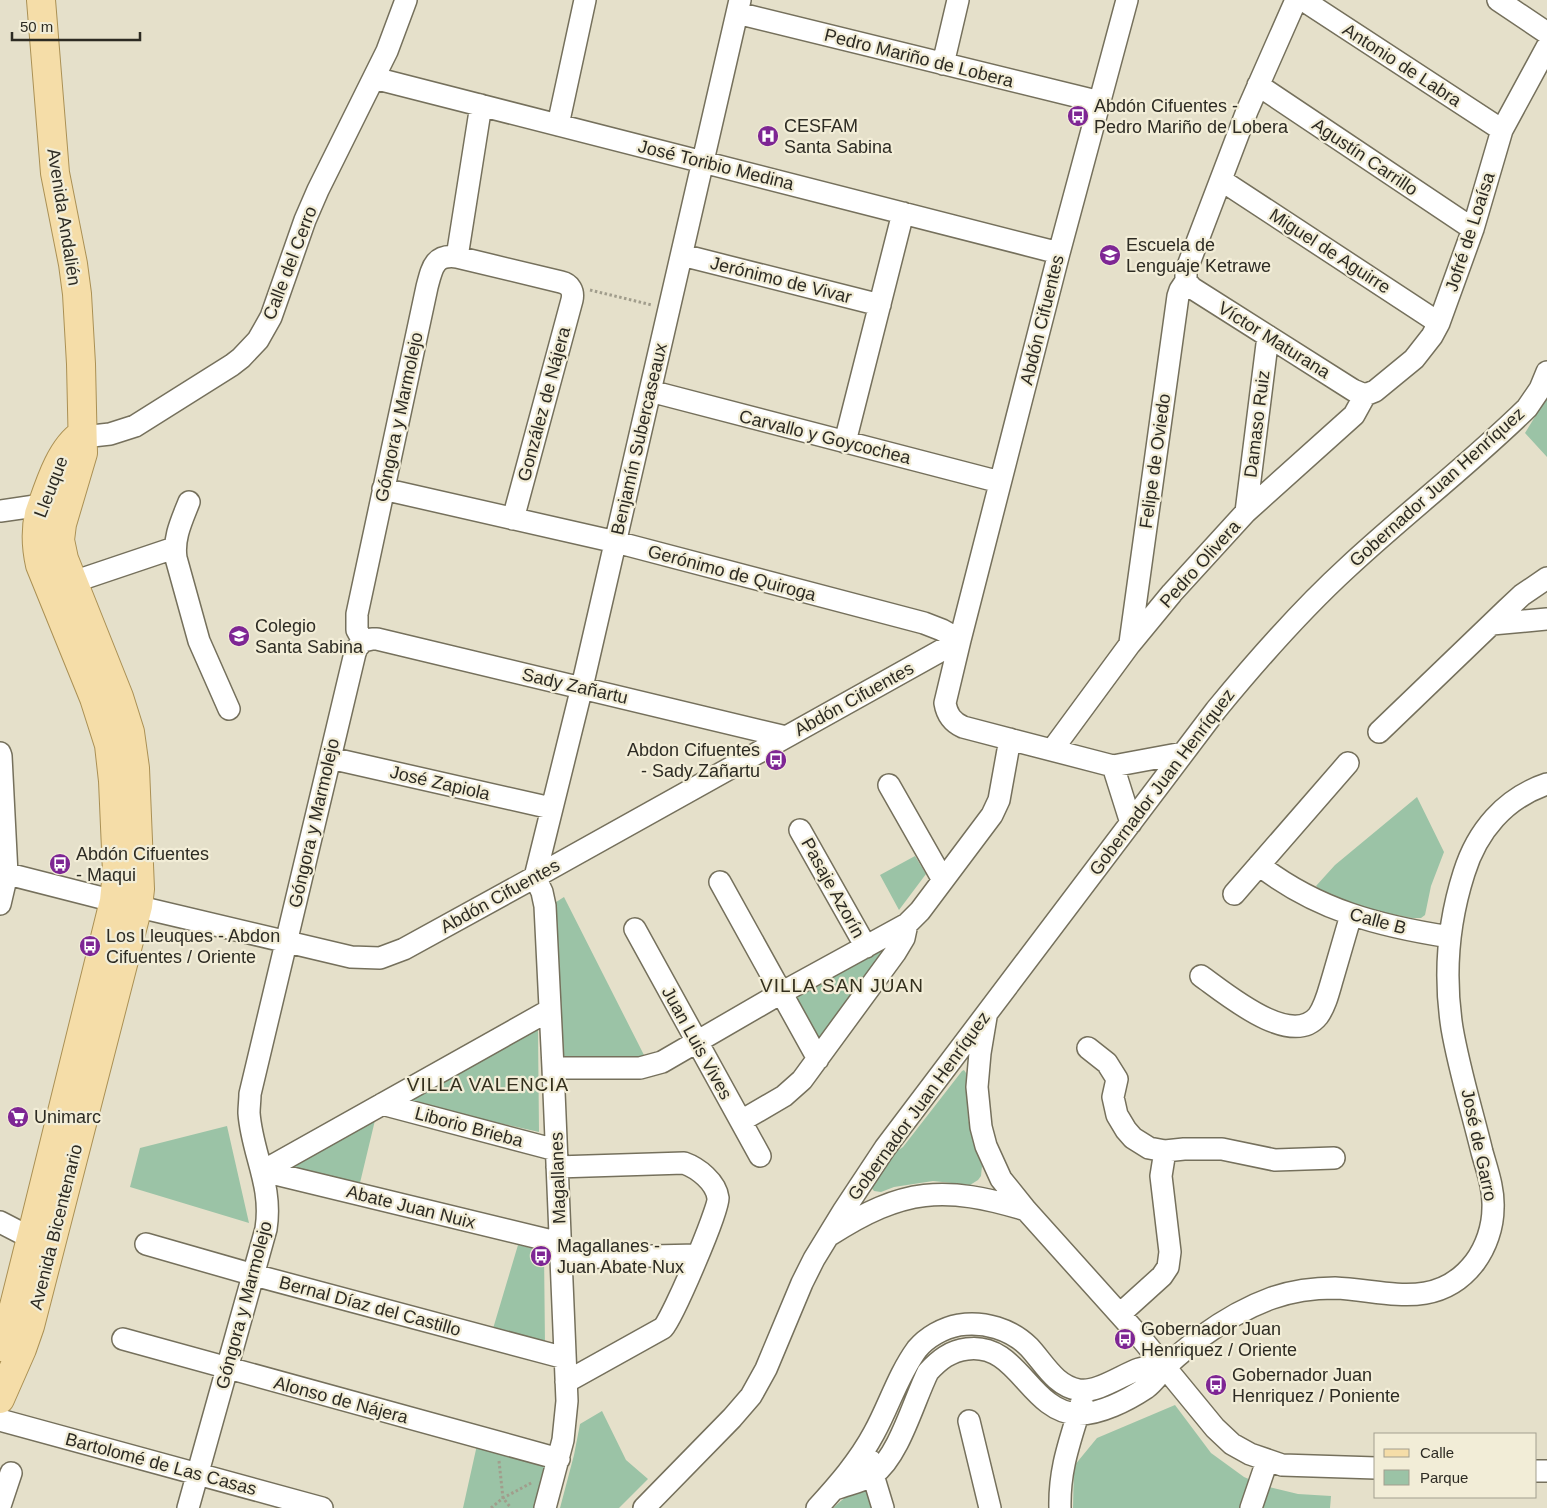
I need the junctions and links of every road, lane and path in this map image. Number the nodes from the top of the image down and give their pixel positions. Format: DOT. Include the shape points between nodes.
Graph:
graph roads {
  1 [pos="41,0"];
  2 [pos="406,0"];
  3 [pos="585,0"];
  4 [pos="958,0"];
  5 [pos="1127,0"];
  6 [pos="1296,0"];
  7 [pos="1302,0"];
  8 [pos="1498,0"];
  9 [pos="739,7"];
  10 [pos="1547,33"];
  11 [pos="1547,47"];
  12 [pos="943,64"];
  13 [pos="374,78"];
  14 [pos="1258,85"];
  15 [pos="1100,102"];
  16 [pos="481,105"];
  17 [pos="558,125"];
  18 [pos="1502,130"];
  19 [pos="703,162"];
  20 [pos="1221,180"];
  21 [pos="903,213"];
  22 [pos="1473,228"];
  23 [pos="1059,253"];
  24 [pos="682,255"];
  25 [pos="449,258"];
  26 [pos="1186,281"];
  27 [pos="571,288"];
  28 [pos="880,305"];
  29 [pos="669,309"];
  30 [pos="1439,323"];
  31 [pos="1268,336"];
  32 [pos="1547,372"];
  33 [pos="650,392"];
  34 [pos="1364,394"];
  35 [pos="82,434"];
  36 [pos="845,442"];
  37 [pos="1000,482"];
  38 [pos="383,488"];
  39 [pos="189,502"];
  40 [pos="42,505"];
  41 [pos="0,510"];
  42 [pos="1246,512"];
  43 [pos="513,519"];
  44 [pos="616,542"];
  45 [pos="174,548"];
  46 [pos="1547,578"];
  47 [pos="73,582"];
  48 [pos="1547,619"];
  49 [pos="1492,624"];
  50 [pos="960,640"];
  51 [pos="364,641"];
  52 [pos="1130,644"];
  53 [pos="582,687"];
  54 [pos="229,709"];
  55 [pos="1378,732"];
  56 [pos="786,737"];
  57 [pos="1010,739"];
  58 [pos="120,742"];
  59 [pos="1052,750"];
  60 [pos="0,753"];
  61 [pos="1183,753"];
  62 [pos="330,758"];
  63 [pos="1348,763"];
  64 [pos="1113,766"];
  65 [pos="1547,784"];
  66 [pos="889,785"];
  67 [pos="551,808"];
  68 [pos="1130,823"];
  69 [pos="800,830"];
  70 [pos="1259,865"];
  71 [pos="4,873"];
  72 [pos="534,877"];
  73 [pos="943,880"];
  74 [pos="720,882"];
  75 [pos="1234,894"];
  76 [pos="0,904"];
  77 [pos="126,904"];
  78 [pos="1351,915"];
  79 [pos="908,924"];
  80 [pos="634,930"];
  81 [pos="1450,936"];
  82 [pos="286,942"];
  83 [pos="866,947"];
  84 [pos="1201,976"];
  85 [pos="782,993"];
  86 [pos="550,1010"];
  87 [pos="987,1012"];
  88 [pos="697,1042"];
  89 [pos="1088,1048"];
  90 [pos="818,1059"];
  91 [pos="553,1068"];
  92 [pos="382,1104"];
  93 [pos="741,1121"];
  94 [pos="1165,1151"];
  95 [pos="760,1156"];
  96 [pos="557,1158"];
  97 [pos="1334,1158"];
  98 [pos="262,1171"];
  99 [pos="1026,1210"];
  100 [pos="0,1222"];
  101 [pos="827,1237"];
  102 [pos="42,1240"];
  103 [pos="146,1244"];
  104 [pos="561,1251"];
  105 [pos="698,1255"];
  106 [pos="254,1275"];
  107 [pos="1120,1314"];
  108 [pos="123,1339"];
  109 [pos="0,1347"];
  110 [pos="565,1358"];
  111 [pos="1166,1367"];
  112 [pos="227,1369"];
  113 [pos="566,1382"];
  114 [pos="1085,1391"];
  115 [pos="0,1399"];
  116 [pos="1078,1414"];
  117 [pos="0,1420"];
  118 [pos="969,1421"];
  119 [pos="874,1433"];
  120 [pos="496,1442"];
  121 [pos="1267,1461"];
  122 [pos="557,1465"];
  123 [pos="1374,1468"];
  124 [pos="11,1473"];
  125 [pos="198,1474"];
  126 [pos="873,1475"];
  127 [pos="834,1489"];
  128 [pos="503,1498"];
  129 [pos="1,1502"];
  130 [pos="188,1508"];
  131 [pos="322,1508"];
  132 [pos="491,1508"];
  133 [pos="511,1508"];
  134 [pos="545,1508"];
  135 [pos="644,1508"];
  136 [pos="817,1508"];
  137 [pos="883,1508"];
  138 [pos="990,1508"];
  139 [pos="1060,1508"];
  140 [pos="1251,1508"];
  1 -- 35 [label="main road, Avenida Andalién" via="54,173 77,294"];
  2 -- 13 [label="street, Calle del Cerro"];
  3 -- 17 [label="street"];
  4 -- 12 [label="street"];
  5 -- 15 [label="street, Abdón Cifuentes"];
  6 -- 14 [label="street, Felipe de Oviedo"];
  7 -- 18 [label="street, Antonio de Labra"];
  8 -- 10 [label="street"];
  9 -- 12 [label="street, Pedro Mariño de Lobera"];
  9 -- 19 [label="street, Benjamín Subercaseaux"];
  11 -- 18 [label="street, Jofré de Loaísa"];
  12 -- 15 [label="street, Pedro Mariño de Lobera"];
  13 -- 16 [label="street, José Toribio Medina"];
  13 -- 35 [label="street, Calle del Cerro" via="318,190 271,317 258,340 232,365 135,426 110,434"];
  14 -- 20 [label="street, Felipe de Oviedo"];
  14 -- 22 [label="street, Agustín Carrillo"];
  15 -- 23 [label="street, Abdón Cifuentes"];
  16 -- 17 [label="street, José Toribio Medina"];
  16 -- 25 [label="street, Góngora y Marmolejo"];
  17 -- 19 [label="street, José Toribio Medina"];
  18 -- 22 [label="street, Jofré de Loaísa"];
  19 -- 21 [label="street, José Toribio Medina"];
  19 -- 24 [label="street, Benjamín Subercaseaux"];
  20 -- 26 [label="street, Felipe de Oviedo" via="1186,271"];
  20 -- 30 [label="street, Miguel de Aguirre"];
  21 -- 23 [label="street, José Toribio Medina"];
  21 -- 28 [label="street"];
  22 -- 30 [label="street, Jofré de Loaísa"];
  23 -- 37 [label="street, Abdón Cifuentes"];
  24 -- 28 [label="street, Jerónimo de Vivar"];
  24 -- 29 [label="street, Benjamín Subercaseaux"];
  25 -- 27 [label="street" via="561,282"];
  25 -- 38 [label="street, Góngora y Marmolejo" via="433,267 427,287"];
  26 -- 31 [label="street, Víctor Maturana"];
  26 -- 52 [label="street, Felipe de Oviedo" via="1178,296"];
  27 -- 29 [label="path"];
  27 -- 43 [label="street, González de Nájera" via="572,300"];
  28 -- 36 [label="street"];
  29 -- 33 [label="street, Benjamín Subercaseaux"];
  30 -- 34 [label="street, Jofré de Loaísa" via="1414,359 1375,391"];
  31 -- 34 [label="street, Víctor Maturana"];
  31 -- 42 [label="street, Damaso Ruiz"];
  32 -- 61 [label="street, Gobernador Juan Henríquez" via="1527,408 1347,568 1284,631"];
  33 -- 36 [label="street, Carvallo y Goycochea"];
  33 -- 44 [label="street, Benjamín Subercaseaux"];
  34 -- 42 [label="street, Pedro Olivera" via="1359,408 1347,422"];
  35 -- 40 [label="main road, Lleuque" via="63,454"];
  35 -- 47 [label="main road, Lleuque" via="82,460 65,512 60,540"];
  36 -- 37 [label="street, Carvallo y Goycochea"];
  37 -- 50 [label="street, Abdón Cifuentes"];
  38 -- 43 [label="street, Gerónimo de Quiroga"];
  38 -- 51 [label="street, Góngora y Marmolejo" via="357,614 357,630"];
  39 -- 45 [label="street"];
  40 -- 41 [label="street"];
  40 -- 58 [label="main road, Lleuque" via="36,524 38,554 94,698"];
  42 -- 52 [label="street, Pedro Olivera"];
  43 -- 44 [label="street, Gerónimo de Quiroga"];
  44 -- 50 [label="street, Gerónimo de Quiroga" via="924,624"];
  44 -- 53 [label="street, Benjamín Subercaseaux"];
  45 -- 47 [label="street"];
  45 -- 54 [label="street" via="199,641"];
  46 -- 49 [label="street" via="1522,595"];
  47 -- 58 [label="main road, Lleuque" via="120,697"];
  48 -- 49 [label="street"];
  49 -- 55 [label="street"];
  50 -- 56 [label="street, Abdón Cifuentes"];
  50 -- 57 [label="street, Abdón Cifuentes" via="946,703 952,721"];
  51 -- 53 [label="street, Sady Zañartu" via="377,639"];
  51 -- 62 [label="street, Góngora y Marmolejo" via="355,653"];
  52 -- 59 [label="street, Pedro Olivera"];
  53 -- 56 [label="street, Sady Zañartu"];
  53 -- 67 [label="street, Benjamín Subercaseaux"];
  56 -- 72 [label="street, Abdón Cifuentes"];
  57 -- 59 [label="street, Abdón Cifuentes"];
  57 -- 73 [label="street" via="996,808"];
  58 -- 77 [label="main road, Lleuque" via="113,781 117,872"];
  59 -- 64 [label="street, Abdón Cifuentes"];
  60 -- 71 [label="street"];
  61 -- 64 [label="street, Abdón Cifuentes"];
  61 -- 68 [label="street, Gobernador Juan Henríquez"];
  62 -- 67 [label="street, José Zapiola"];
  62 -- 82 [label="street, Góngora y Marmolejo"];
  63 -- 70 [label="street"];
  64 -- 68 [label="street"];
  65 -- 81 [label="street, José de Garro" via="1506,805 1479,838 1461,882"];
  66 -- 73 [label="street"];
  67 -- 72 [label="street, Benjamín Subercaseaux"];
  68 -- 87 [label="street, Gobernador Juan Henríquez"];
  69 -- 83 [label="street, Pasaje Azorín"];
  70 -- 75 [label="street"];
  70 -- 78 [label="street, Calle B" via="1309,898"];
  71 -- 76 [label="street"];
  71 -- 77 [label="street, Abdón Cifuentes"];
  72 -- 82 [label="street, Abdón Cifuentes" via="380,958 351,957"];
  72 -- 86 [label="street, Magallanes" via="545,906"];
  73 -- 79 [label="street"];
  74 -- 85 [label="street"];
  77 -- 82 [label="street, Abdón Cifuentes"];
  77 -- 102 [label="main road, Avenida Bicentenario"];
  78 -- 81 [label="street, Calle B"];
  78 -- 84 [label="street" via="1322,1009 1306,1025 1290,1026 1263,1017"];
  79 -- 83 [label="street"];
  79 -- 90 [label="street" via="895,954"];
  80 -- 88 [label="street, Juan Luis Vives"];
  81 -- 111 [label="street, José de Garro" via="1448,981 1452,1028 1494,1206 1490,1232 1476,1260 1457,1280 1421,1294 1394,1295 1334,1288 1274,1297 1220,1324"];
  82 -- 98 [label="street, Góngora y Marmolejo" via="250,1094 251,1127"];
  83 -- 85 [label="street"];
  85 -- 88 [label="street"];
  85 -- 90 [label="street"];
  86 -- 91 [label="street, Magallanes"];
  86 -- 92 [label="street"];
  87 -- 99 [label="street" via="977,1087 981,1127 1001,1179"];
  87 -- 101 [label="street, Gobernador Juan Henríquez" via="885,1148"];
  88 -- 91 [label="street" via="662,1062 640,1068"];
  88 -- 93 [label="street, Juan Luis Vives"];
  89 -- 94 [label="street" via="1104,1059 1117,1079 1114,1106 1126,1130 1142,1144"];
  90 -- 93 [label="street" via="792,1090"];
  91 -- 96 [label="street, Magallanes"];
  92 -- 96 [label="street, Liborio Brieba"];
  92 -- 98 [label="street"];
  93 -- 95 [label="street, Juan Luis Vives"];
  94 -- 97 [label="street" via="1203,1148 1275,1160"];
  94 -- 107 [label="street" via="1161,1176 1170,1252 1168,1267"];
  96 -- 104 [label="street, Magallanes"];
  96 -- 105 [label="street, Liborio Brieba" via="684,1163 702,1172 718,1198"];
  98 -- 104 [label="street, Abate Juan Nuix"];
  98 -- 106 [label="street, Góngora y Marmolejo" via="268,1220"];
  99 -- 101 [label="street, Gobernador Juan Henríquez" via="967,1195 931,1194 880,1207"];
  99 -- 107 [label="street"];
  100 -- 102 [label="street"];
  101 -- 135 [label="street, Gobernador Juan Henríquez" via="802,1283 766,1369 750,1396"];
  102 -- 109 [label="main road, Avenida Bicentenario"];
  102 -- 115 [label="main road, Avenida Bicentenario" via="22,1349"];
  103 -- 106 [label="street, Bernal Díaz del Castillo"];
  104 -- 105 [label="street, Abate Juan Nuix"];
  104 -- 110 [label="street, Magallanes"];
  105 -- 113 [label="street" via="671,1318 663,1328"];
  106 -- 110 [label="street, Bernal Díaz del Castillo"];
  106 -- 112 [label="street, Góngora y Marmolejo"];
  107 -- 111 [label="street"];
  108 -- 112 [label="street, Alonso de Nájera"];
  110 -- 113 [label="street, Magallanes"];
  111 -- 114 [label="street" via="1142,1368"];
  111 -- 116 [label="street, José de Garro" via="1145,1388 1101,1411"];
  111 -- 121 [label="street" via="1223,1436"];
  112 -- 120 [label="street, Alonso de Nájera"];
  112 -- 125 [label="street, Góngora y Marmolejo"];
  113 -- 122 [label="street, Magallanes" via="566,1420"];
  114 -- 116 [label="street"];
  114 -- 119 [label="street" via="1060,1382 1028,1346 1006,1331 980,1324 958,1325 940,1332 919,1347 904,1369"];
  116 -- 126 [label="street" via="1051,1405 999,1355 973,1348 958,1351 944,1357 928,1372 896,1445"];
  116 -- 139 [label="street" via="1064,1460"];
  117 -- 125 [label="street, Bartolomé de Las Casas"];
  118 -- 138 [label="street"];
  119 -- 126 [label="street"];
  119 -- 127 [label="street"];
  120 -- 122 [label="street, Alonso de Nájera"];
  120 -- 128 [label="path"];
  121 -- 123 [label="street" via="1303,1467"];
  121 -- 140 [label="street"];
  122 -- 128 [label="path"];
  122 -- 134 [label="street, Magallanes"];
  124 -- 129 [label="street"];
  125 -- 130 [label="street, Góngora y Marmolejo"];
  125 -- 131 [label="street, Bartolomé de Las Casas"];
  126 -- 127 [label="street"];
  126 -- 137 [label="street"];
  127 -- 136 [label="street"];
  128 -- 132 [label="path"];
  128 -- 133 [label="path"];
}
